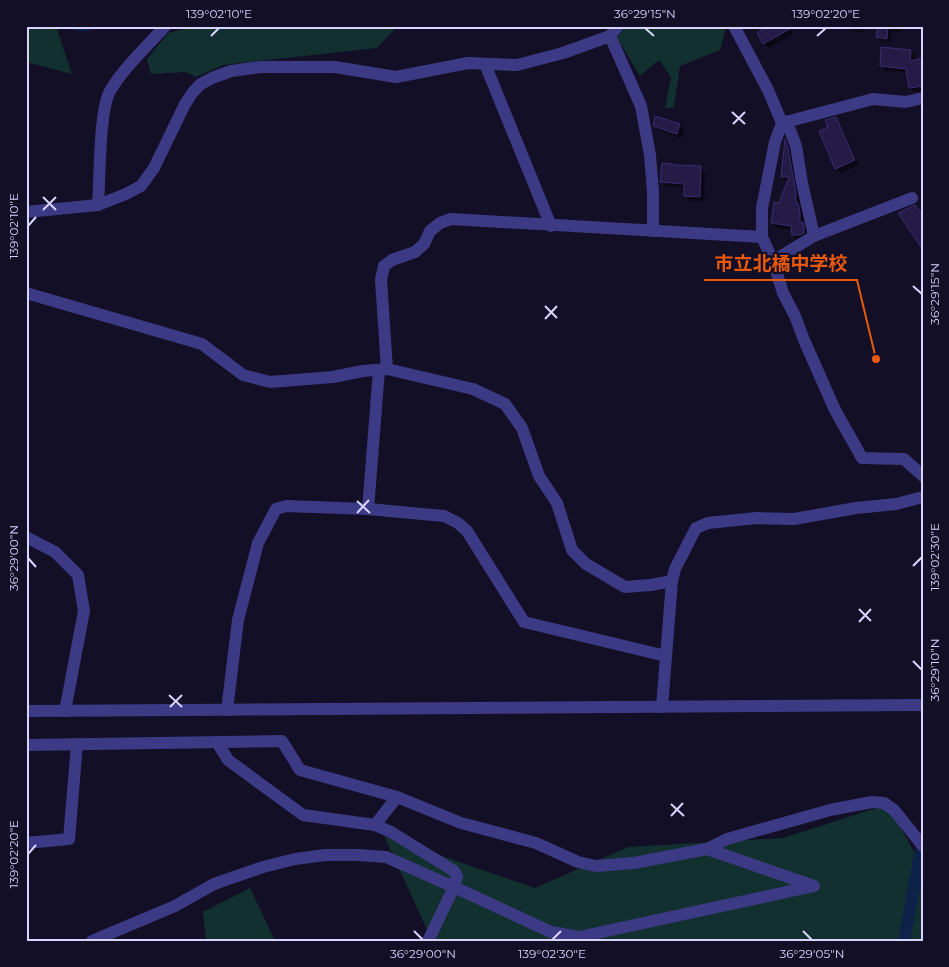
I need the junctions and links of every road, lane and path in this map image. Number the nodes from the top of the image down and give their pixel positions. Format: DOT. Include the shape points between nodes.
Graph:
graph roads {
  1 [pos="165,26"];
  2 [pos="734,26"];
  3 [pos="614,31"];
  4 [pos="486,64"];
  5 [pos="923,98"];
  6 [pos="785,122"];
  7 [pos="912,198"];
  8 [pos="98,205"];
  9 [pos="26,212"];
  10 [pos="550,226"];
  11 [pos="653,231"];
  12 [pos="762,236"];
  13 [pos="814,236"];
  14 [pos="772,261"];
  15 [pos="26,293"];
  16 [pos="383,370"];
  17 [pos="923,476"];
  18 [pos="923,496"];
  19 [pos="368,509"];
  20 [pos="26,537"];
  21 [pos="672,581"];
  22 [pos="666,656"];
  23 [pos="923,705"];
  24 [pos="662,706"];
  25 [pos="227,710"];
  26 [pos="26,711"];
  27 [pos="64,711"];
  28 [pos="217,742"];
  29 [pos="77,744"];
  30 [pos="26,745"];
  31 [pos="397,797"];
  32 [pos="375,825"];
  33 [pos="26,843"];
  34 [pos="923,846"];
  35 [pos="707,849"];
  36 [pos="454,886"];
  37 [pos="92,941"];
  38 [pos="428,941"];
  1 -- 8 [label="street" via="124,72 104,107"];
  2 -- 6 [label="street"];
  3 -- 4 [label="street" via="530,63"];
  3 -- 11 [label="street" via="641,106 653,192"];
  4 -- 8 [label="street" via="460,64 396,77 335,67 261,66 220,74 193,92 142,186"];
  4 -- 10 [label="street"];
  5 -- 6 [label="street" via="906,102 873,99"];
  6 -- 12 [label="street" via="775,142 762,208"];
  6 -- 13 [label="street" via="796,146"];
  7 -- 13 [label="street"];
  8 -- 9 [label="street"];
  10 -- 11 [label="street"];
  10 -- 16 [label="street" via="452,219 430,231 424,244 415,252 384,266 381,280"];
  11 -- 12 [label="street"];
  12 -- 14 [label="street"];
  13 -- 14 [label="street"];
  14 -- 17 [label="street" via="835,410 862,458 904,459"];
  15 -- 16 [label="street" via="202,344 243,375 270,382 333,378"];
  16 -- 19 [label="street"];
  16 -- 21 [label="street" via="473,389 506,404 522,428 539,476 557,503 572,550 586,564 625,587"];
  18 -- 21 [label="street" via="896,504 794,519 756,518 708,523 696,528"];
  19 -- 22 [label="street" via="444,516 458,523 467,531 524,622"];
  19 -- 25 [label="street" via="286,506 276,509 258,543 238,620"];
  20 -- 27 [label="street" via="55,552 78,575 84,610"];
  21 -- 22 [label="street"];
  22 -- 24 [label="street"];
  23 -- 24 [label="street"];
  24 -- 25 [label="street"];
  25 -- 27 [label="street"];
  26 -- 27 [label="street"];
  28 -- 29 [label="street"];
  28 -- 31 [label="street" via="282,741 300,770"];
  28 -- 32 [label="street" via="228,760 303,815"];
  29 -- 30 [label="street"];
  29 -- 33 [label="street" via="70,839"];
  31 -- 32 [label="street"];
  31 -- 35 [label="street" via="461,823 536,843 578,862 596,866 634,863"];
  32 -- 36 [label="street" via="454,871 457,878"];
  34 -- 35 [label="street" via="894,810 884,803 872,802 830,810 727,839"];
  35 -- 36 [label="street" via="814,886 579,937 550,932"];
  36 -- 37 [label="street" via="386,857 325,855 295,859 214,884 175,906"];
  36 -- 38 [label="street"];
}
